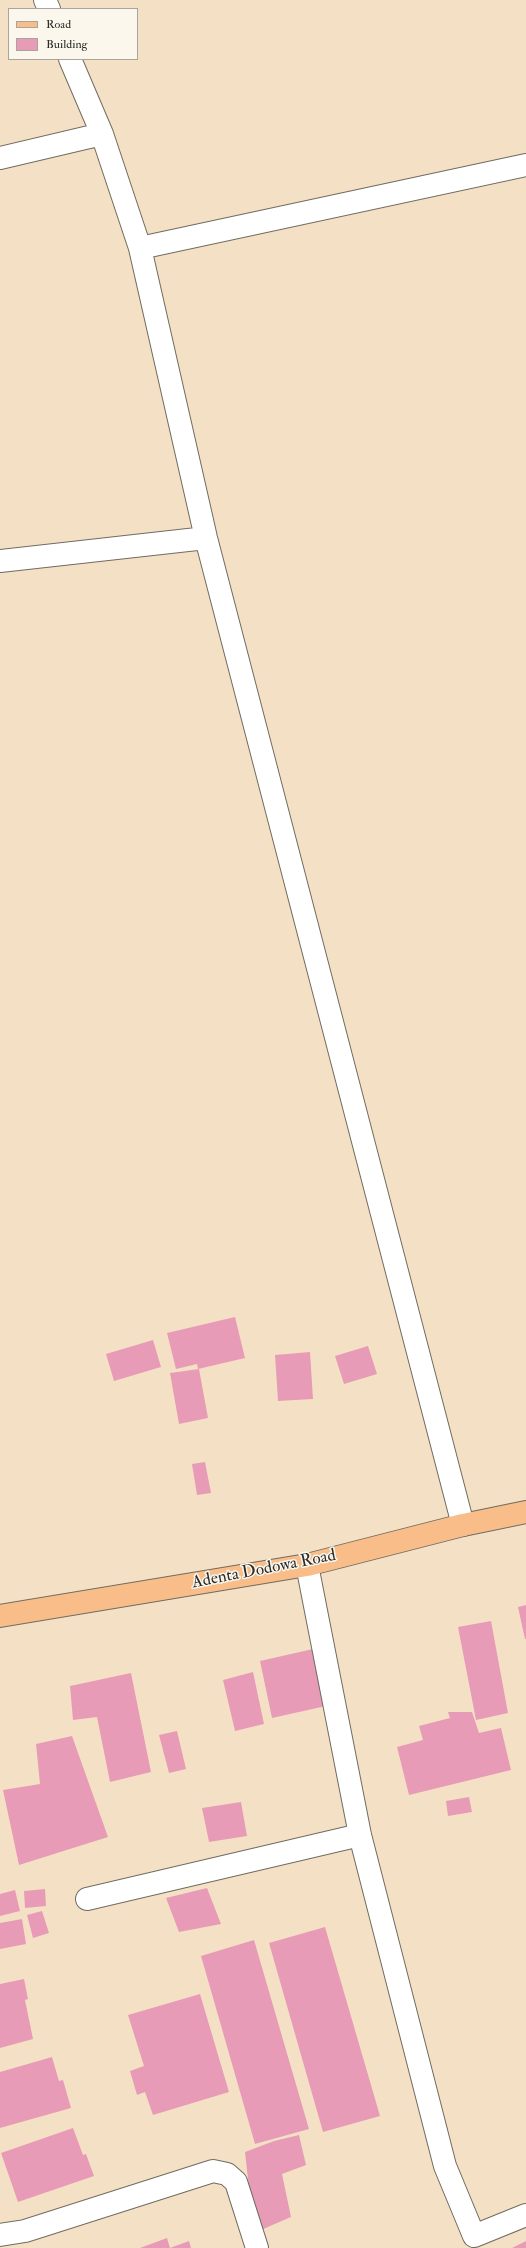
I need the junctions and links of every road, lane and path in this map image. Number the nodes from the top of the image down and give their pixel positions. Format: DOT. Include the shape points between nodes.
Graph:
graph roads {
  1 [pos="70,60"];
  2 [pos="102,134"];
  3 [pos="0,158"];
  4 [pos="526,165"];
  5 [pos="140,248"];
  6 [pos="206,538"];
  7 [pos="0,561"];
  8 [pos="526,1512"];
  9 [pos="463,1525"];
  10 [pos="307,1565"];
  11 [pos="0,1616"];
  12 [pos="360,1835"];
  13 [pos="87,1899"];
  14 [pos="526,2215"];
  15 [pos="0,2235"];
  16 [pos="469,2242"];
  17 [pos="257,2248"];
  1 -- 2 [label="street"];
  2 -- 3 [label="street"];
  2 -- 5 [label="street"];
  4 -- 5 [label="street"];
  5 -- 6 [label="street"];
  6 -- 7 [label="street"];
  6 -- 9 [label="street"];
  8 -- 9 [label="main road, Adenta Dodowa Road"];
  9 -- 10 [label="main road, Adenta Dodowa Road"];
  10 -- 11 [label="main road, Adenta Dodowa Road"];
  10 -- 12 [label="street"];
  12 -- 13 [label="street"];
  12 -- 16 [label="street" via="445,2166"];
  14 -- 16 [label="street"];
  15 -- 17 [label="street" via="25,2231 213,2171 227,2174 236,2182"];
}
